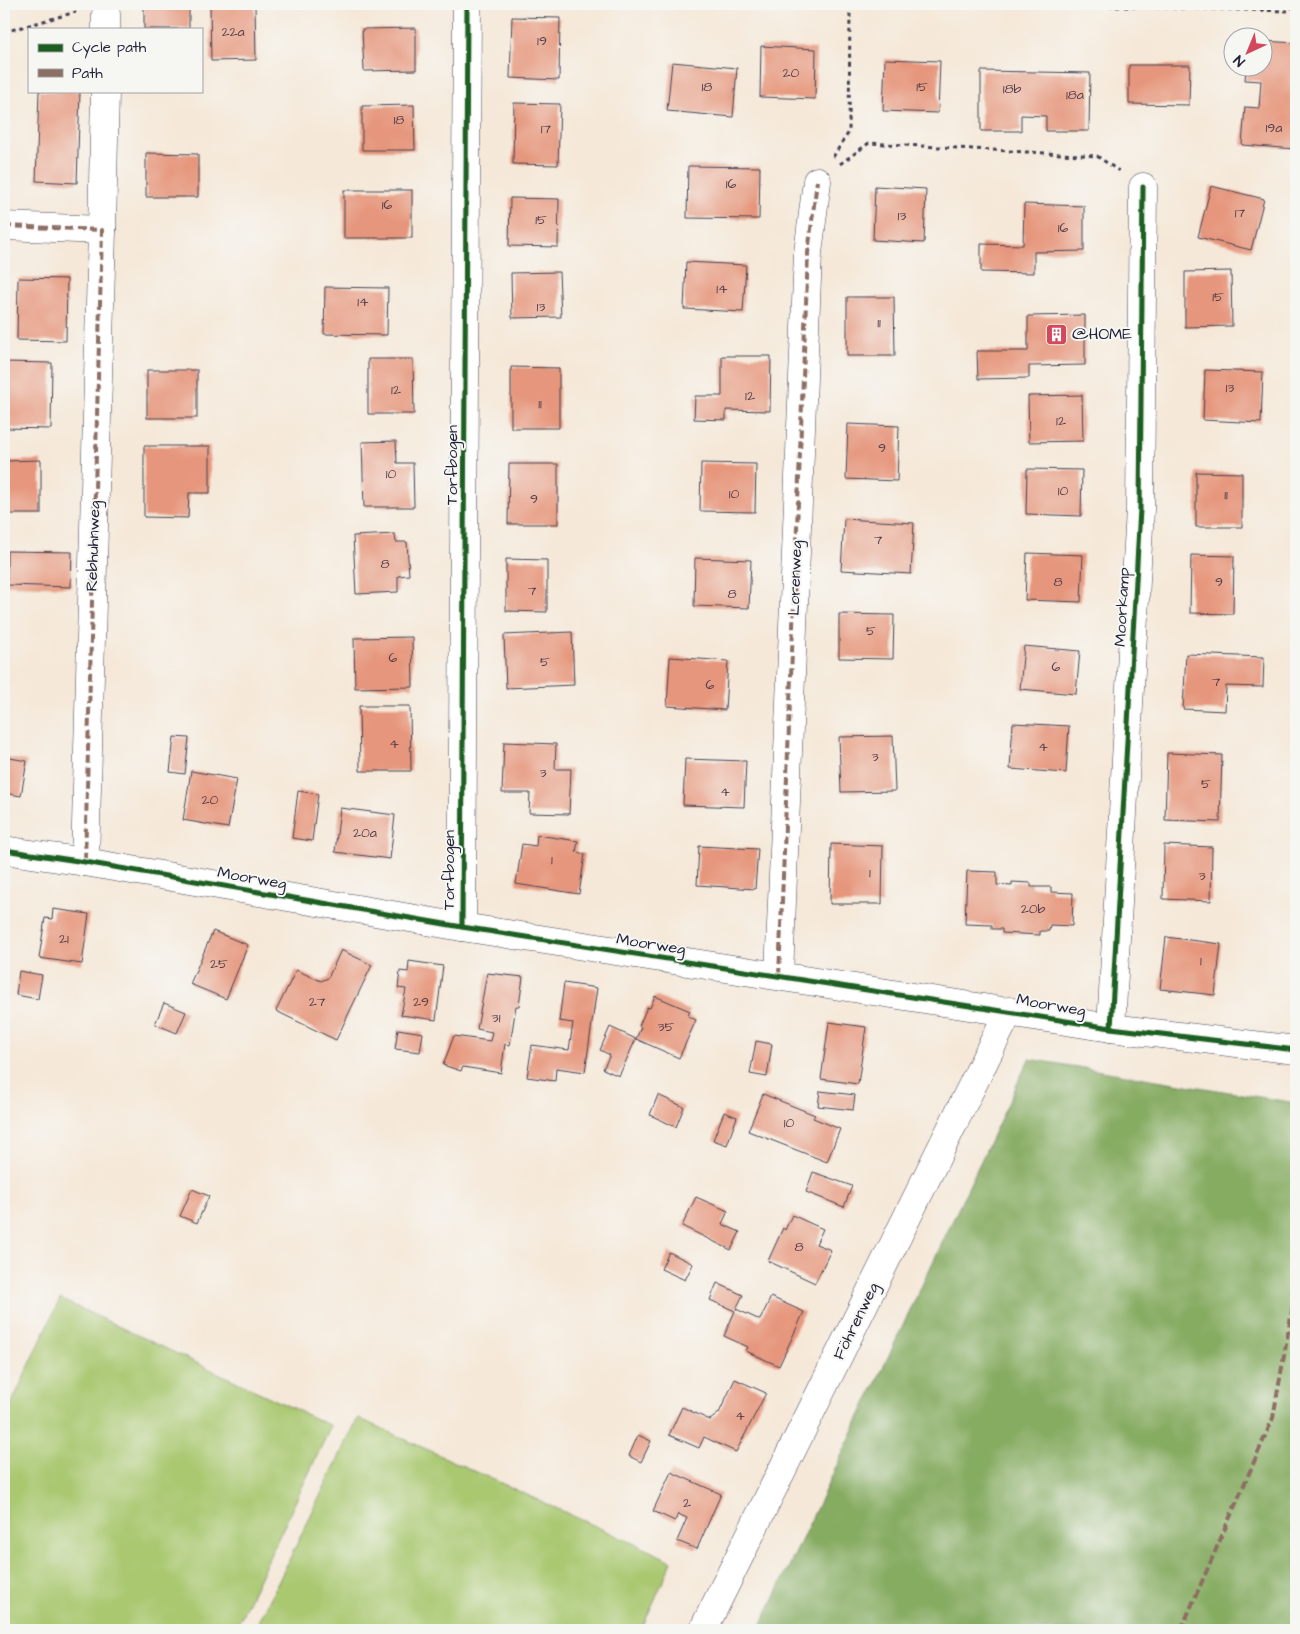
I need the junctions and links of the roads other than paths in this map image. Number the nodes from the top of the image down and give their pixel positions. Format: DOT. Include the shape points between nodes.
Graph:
graph roads {
  1 [pos="467,4"];
  2 [pos="105,92"];
  3 [pos="818,181"];
  4 [pos="1143,187"];
  5 [pos="4,226"];
  6 [pos="102,230"];
  7 [pos="4,850"];
  8 [pos="85,862"];
  9 [pos="462,927"];
  10 [pos="779,976"];
  11 [pos="1009,1011"];
  12 [pos="1110,1028"];
  13 [pos="1296,1050"];
  14 [pos="703,1630"];
  1 -- 9 [label="street, Torfbogen"];
  2 -- 6 [label="street, Rebhuhnweg"];
  3 -- 10 [label="street, Lorenweg" via="808,253"];
  4 -- 12 [label="street, Moorkamp" via="1140,509"];
  5 -- 6 [label="street"];
  6 -- 8 [label="street, Rebhuhnweg"];
  7 -- 8 [label="street, Moorweg"];
  8 -- 9 [label="street, Moorweg"];
  9 -- 10 [label="street, Moorweg"];
  10 -- 11 [label="street, Moorweg"];
  11 -- 12 [label="street, Moorweg"];
  11 -- 14 [label="street, Föhrenweg"];
  12 -- 13 [label="street, Moorweg"];
}
